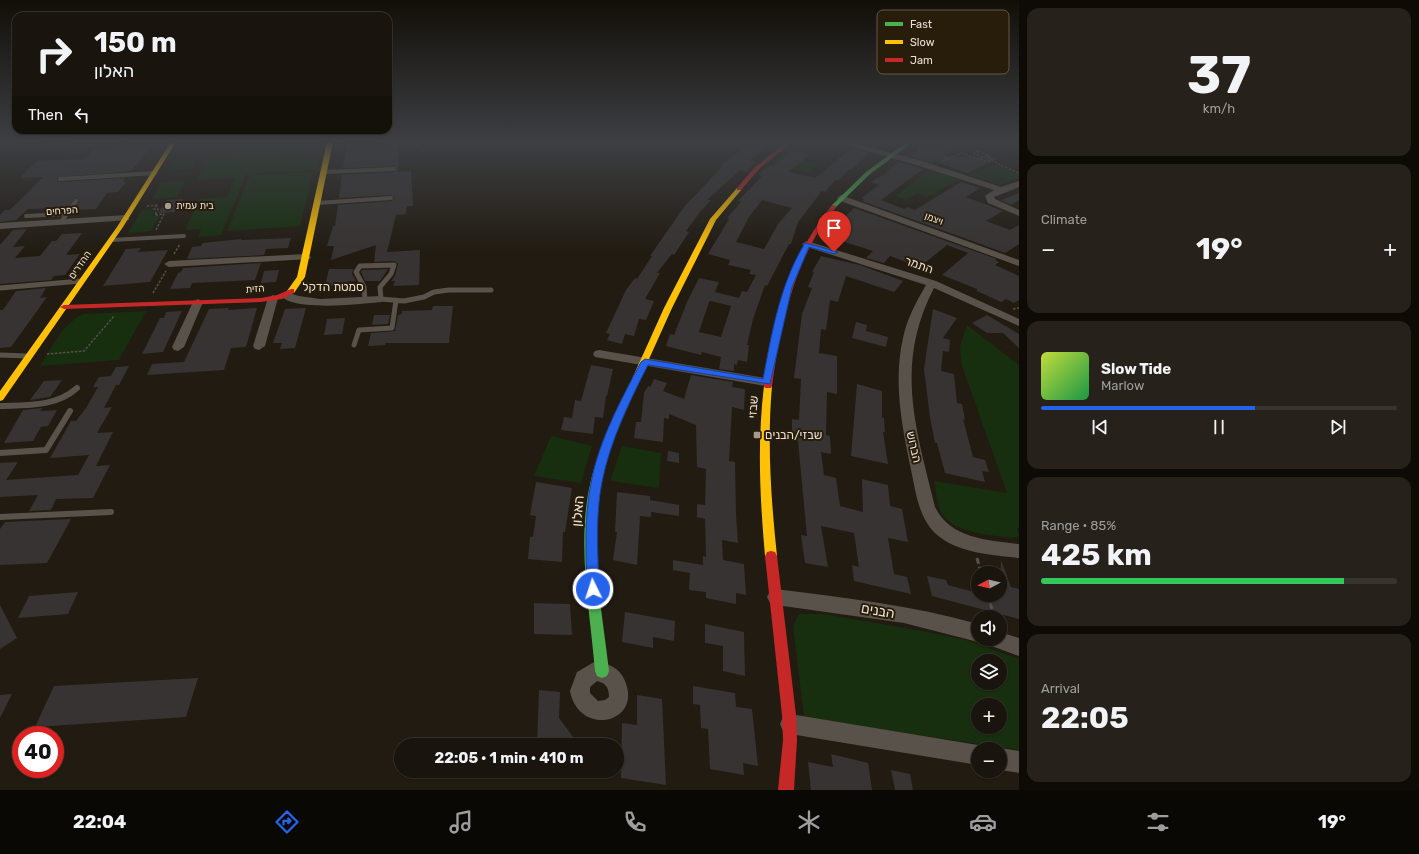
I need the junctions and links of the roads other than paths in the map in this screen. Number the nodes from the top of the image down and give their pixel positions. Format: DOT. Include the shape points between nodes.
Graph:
graph roads {
  1 [pos="151,179"];
  2 [pos="322,179"];
  3 [pos="747,179"];
  4 [pos="862,179"];
  5 [pos="967,179"];
  6 [pos="1019,184"];
  7 [pos="1001,190"];
  8 [pos="391,198"];
  9 [pos="841,198"];
  10 [pos="76,202"];
  11 [pos="317,202"];
  12 [pos="1019,213"];
  13 [pos="26,216"];
  14 [pos="63,218"];
  15 [pos="126,218"];
  16 [pos="0,226"];
  17 [pos="184,236"];
  18 [pos="111,240"];
  19 [pos="807,244"];
  20 [pos="306,256"];
  21 [pos="1019,263"];
  22 [pos="169,264"];
  23 [pos="83,281"];
  24 [pos="932,283"];
  25 [pos="0,288"];
  26 [pos="491,290"];
  27 [pos="285,295"];
  28 [pos="273,298"];
  29 [pos="381,299"];
  30 [pos="365,300"];
  31 [pos="396,300"];
  32 [pos="198,302"];
  33 [pos="64,308"];
  34 [pos="1019,323"];
  35 [pos="354,344"];
  36 [pos="259,346"];
  37 [pos="178,347"];
  38 [pos="599,354"];
  39 [pos="0,355"];
  40 [pos="30,356"];
  41 [pos="645,362"];
  42 [pos="766,382"];
  43 [pos="77,388"];
  44 [pos="0,398"];
  45 [pos="0,406"];
  46 [pos="70,411"];
  47 [pos="0,453"];
  48 [pos="111,512"];
  49 [pos="0,517"];
  50 [pos="1019,551"];
  51 [pos="776,597"];
  52 [pos="971,631"];
  53 [pos="1007,643"];
  54 [pos="1019,647"];
  55 [pos="602,671"];
  56 [pos="790,724"];
  57 [pos="971,754"];
  58 [pos="1007,759"];
  59 [pos="1019,762"];
  60 [pos="786,790"];
  1 -- 15 [label="street, ההדרים"];
  2 -- 11 [label="street, הזית"];
  3 -- 41 [label="street, האלון" via="712,219 671,301"];
  4 -- 9 [label="street, שבזי"];
  5 -- 7 [label="street"];
  6 -- 7 [label="street"];
  7 -- 12 [label="street" via="989,196 991,201"];
  8 -- 11 [label="lane"];
  9 -- 19 [label="street, שבזי"];
  9 -- 21 [label="street, ויצמן"];
  10 -- 14 [label="lane"];
  11 -- 20 [label="street, הזית"];
  13 -- 14 [label="lane"];
  14 -- 15 [label="street, הפרחים"];
  14 -- 16 [label="street, הפרחים"];
  15 -- 18 [label="street, ההדרים"];
  17 -- 18 [label="lane"];
  18 -- 23 [label="street, ההדרים"];
  19 -- 24 [label="street, התמר"];
  19 -- 42 [label="street, שבזי" via="788,287"];
  20 -- 22 [label="street"];
  20 -- 27 [label="street, הזית" via="299,284"];
  23 -- 25 [label="lane"];
  23 -- 33 [label="street, ההדרים"];
  24 -- 34 [label="street, התמר" via="969,297"];
  24 -- 50 [label="street, הברוש" via="922,298 910,329 904,376 909,428 931,517 937,526 957,539"];
  26 -- 31 [label="lane" via="449,290 434,292 414,300"];
  27 -- 28 [label="street, הזית"];
  27 -- 30 [label="street, סמטת הדקל" via="300,300"];
  28 -- 32 [label="street, הזית"];
  28 -- 36 [label="street"];
  29 -- 30 [label="street, סמטת הדקל"];
  29 -- 30 [label="lane" via="380,287 391,274 394,265 360,266 356,272 364,287"];
  29 -- 31 [label="lane"];
  31 -- 35 [label="lane" via="392,328 359,330"];
  32 -- 33 [label="street, הזית"];
  32 -- 37 [label="street"];
  33 -- 40 [label="street, ההדרים"];
  38 -- 41 [label="street"];
  39 -- 40 [label="lane"];
  40 -- 44 [label="street, ההדרים"];
  41 -- 42 [label="street"];
  41 -- 55 [label="street, האלון" via="608,441 596,482 591,550"];
  42 -- 51 [label="street, שבזי" via="764,472"];
  43 -- 45 [label="lane" via="71,395 59,401"];
  46 -- 47 [label="lane" via="46,450"];
  48 -- 49 [label="lane"];
  51 -- 52 [label="street, הבנים" via="863,608"];
  51 -- 56 [label="street, שבזי"];
  53 -- 54 [label="street"];
  56 -- 57 [label="street"];
  56 -- 60 [label="street, שבזי"];
  58 -- 59 [label="street"];
}
